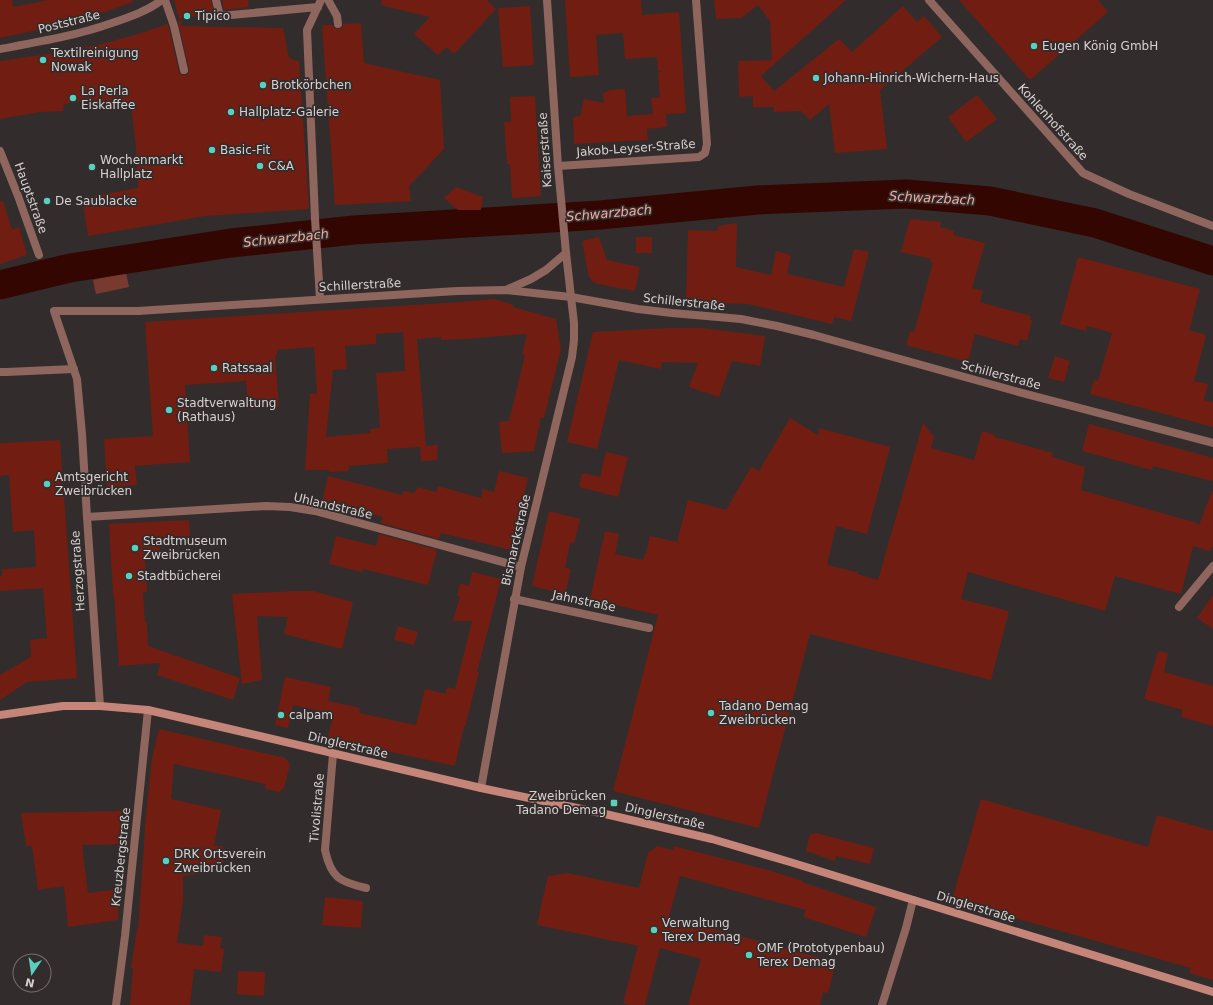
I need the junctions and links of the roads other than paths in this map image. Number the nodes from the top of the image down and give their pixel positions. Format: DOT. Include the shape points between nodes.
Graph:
graph roads {
  1 [pos="164,0"];
  2 [pos="216,0"];
  3 [pos="328,0"];
  4 [pos="547,0"];
  5 [pos="696,0"];
  6 [pos="929,0"];
  7 [pos="319,4"];
  8 [pos="338,24"];
  9 [pos="0,49"];
  10 [pos="184,70"];
  11 [pos="0,151"];
  12 [pos="3,164"];
  13 [pos="558,166"];
  14 [pos="1213,226"];
  15 [pos="566,250"];
  16 [pos="38,255"];
  17 [pos="506,290"];
  18 [pos="571,297"];
  19 [pos="320,299"];
  20 [pos="54,311"];
  21 [pos="74,369"];
  22 [pos="3,372"];
  23 [pos="1213,443"];
  24 [pos="87,517"];
  25 [pos="1213,566"];
  26 [pos="521,567"];
  27 [pos="514,599"];
  28 [pos="1179,607"];
  29 [pos="649,628"];
  30 [pos="100,706"];
  31 [pos="148,710"];
  32 [pos="0,715"];
  33 [pos="333,754"];
  34 [pos="481,788"];
  35 [pos="366,888"];
  36 [pos="913,900"];
  37 [pos="1213,992"];
  38 [pos="116,1005"];
  39 [pos="882,1005"];
  1 -- 9 [label="street, Poststraße" via="138,14 68,37"];
  1 -- 10 [label="street" via="174,26"];
  2 -- 7 [label="street" via="220,16"];
  3 -- 8 [label="street" via="337,16"];
  4 -- 13 [label="street, Kaiserstraße"];
  5 -- 13 [label="street, Jakob-Leyser-Straße" via="707,144 705,153 699,157"];
  6 -- 14 [label="street, Kohlenhofstraße" via="1083,173 1129,194"];
  7 -- 19 [label="street" via="307,30"];
  11 -- 12 [label="street, Hauptstraße"];
  12 -- 16 [label="street, Hauptstraße" via="18,196"];
  13 -- 15 [label="street, Kaiserstraße"];
  15 -- 17 [label="street" via="546,270"];
  15 -- 18 [label="street, Kaiserstraße"];
  17 -- 18 [label="street, Schillerstraße"];
  17 -- 19 [label="street, Schillerstraße"];
  18 -- 23 [label="street, Schillerstraße" via="638,309 741,319 777,326"];
  18 -- 26 [label="street, Bismarckstraße" via="574,323 572,357"];
  19 -- 20 [label="street, Schillerstraße" via="138,312"];
  20 -- 21 [label="street, Herzogstraße"];
  21 -- 22 [label="street"];
  21 -- 24 [label="street, Herzogstraße" via="82,434"];
  24 -- 26 [label="street, Uhlandstraße" via="266,506 290,507 315,511"];
  24 -- 30 [label="street, Herzogstraße"];
  25 -- 28 [label="street"];
  26 -- 27 [label="street, Bismarckstraße"];
  27 -- 29 [label="street, Jahnstraße"];
  27 -- 34 [label="street, Bismarckstraße"];
  30 -- 31 [label="main road, Dinglerstraße"];
  30 -- 32 [label="main road, Dinglerstraße" via="63,706"];
  31 -- 33 [label="main road, Dinglerstraße"];
  31 -- 38 [label="street, Kreuzbergstraße"];
  33 -- 34 [label="main road, Dinglerstraße"];
  33 -- 35 [label="street, Tivolistraße" via="325,850 334,873 342,880"];
  34 -- 36 [label="main road, Dinglerstraße" via="712,839"];
  36 -- 37 [label="main road, Dinglerstraße"];
  36 -- 39 [label="street"];
}
